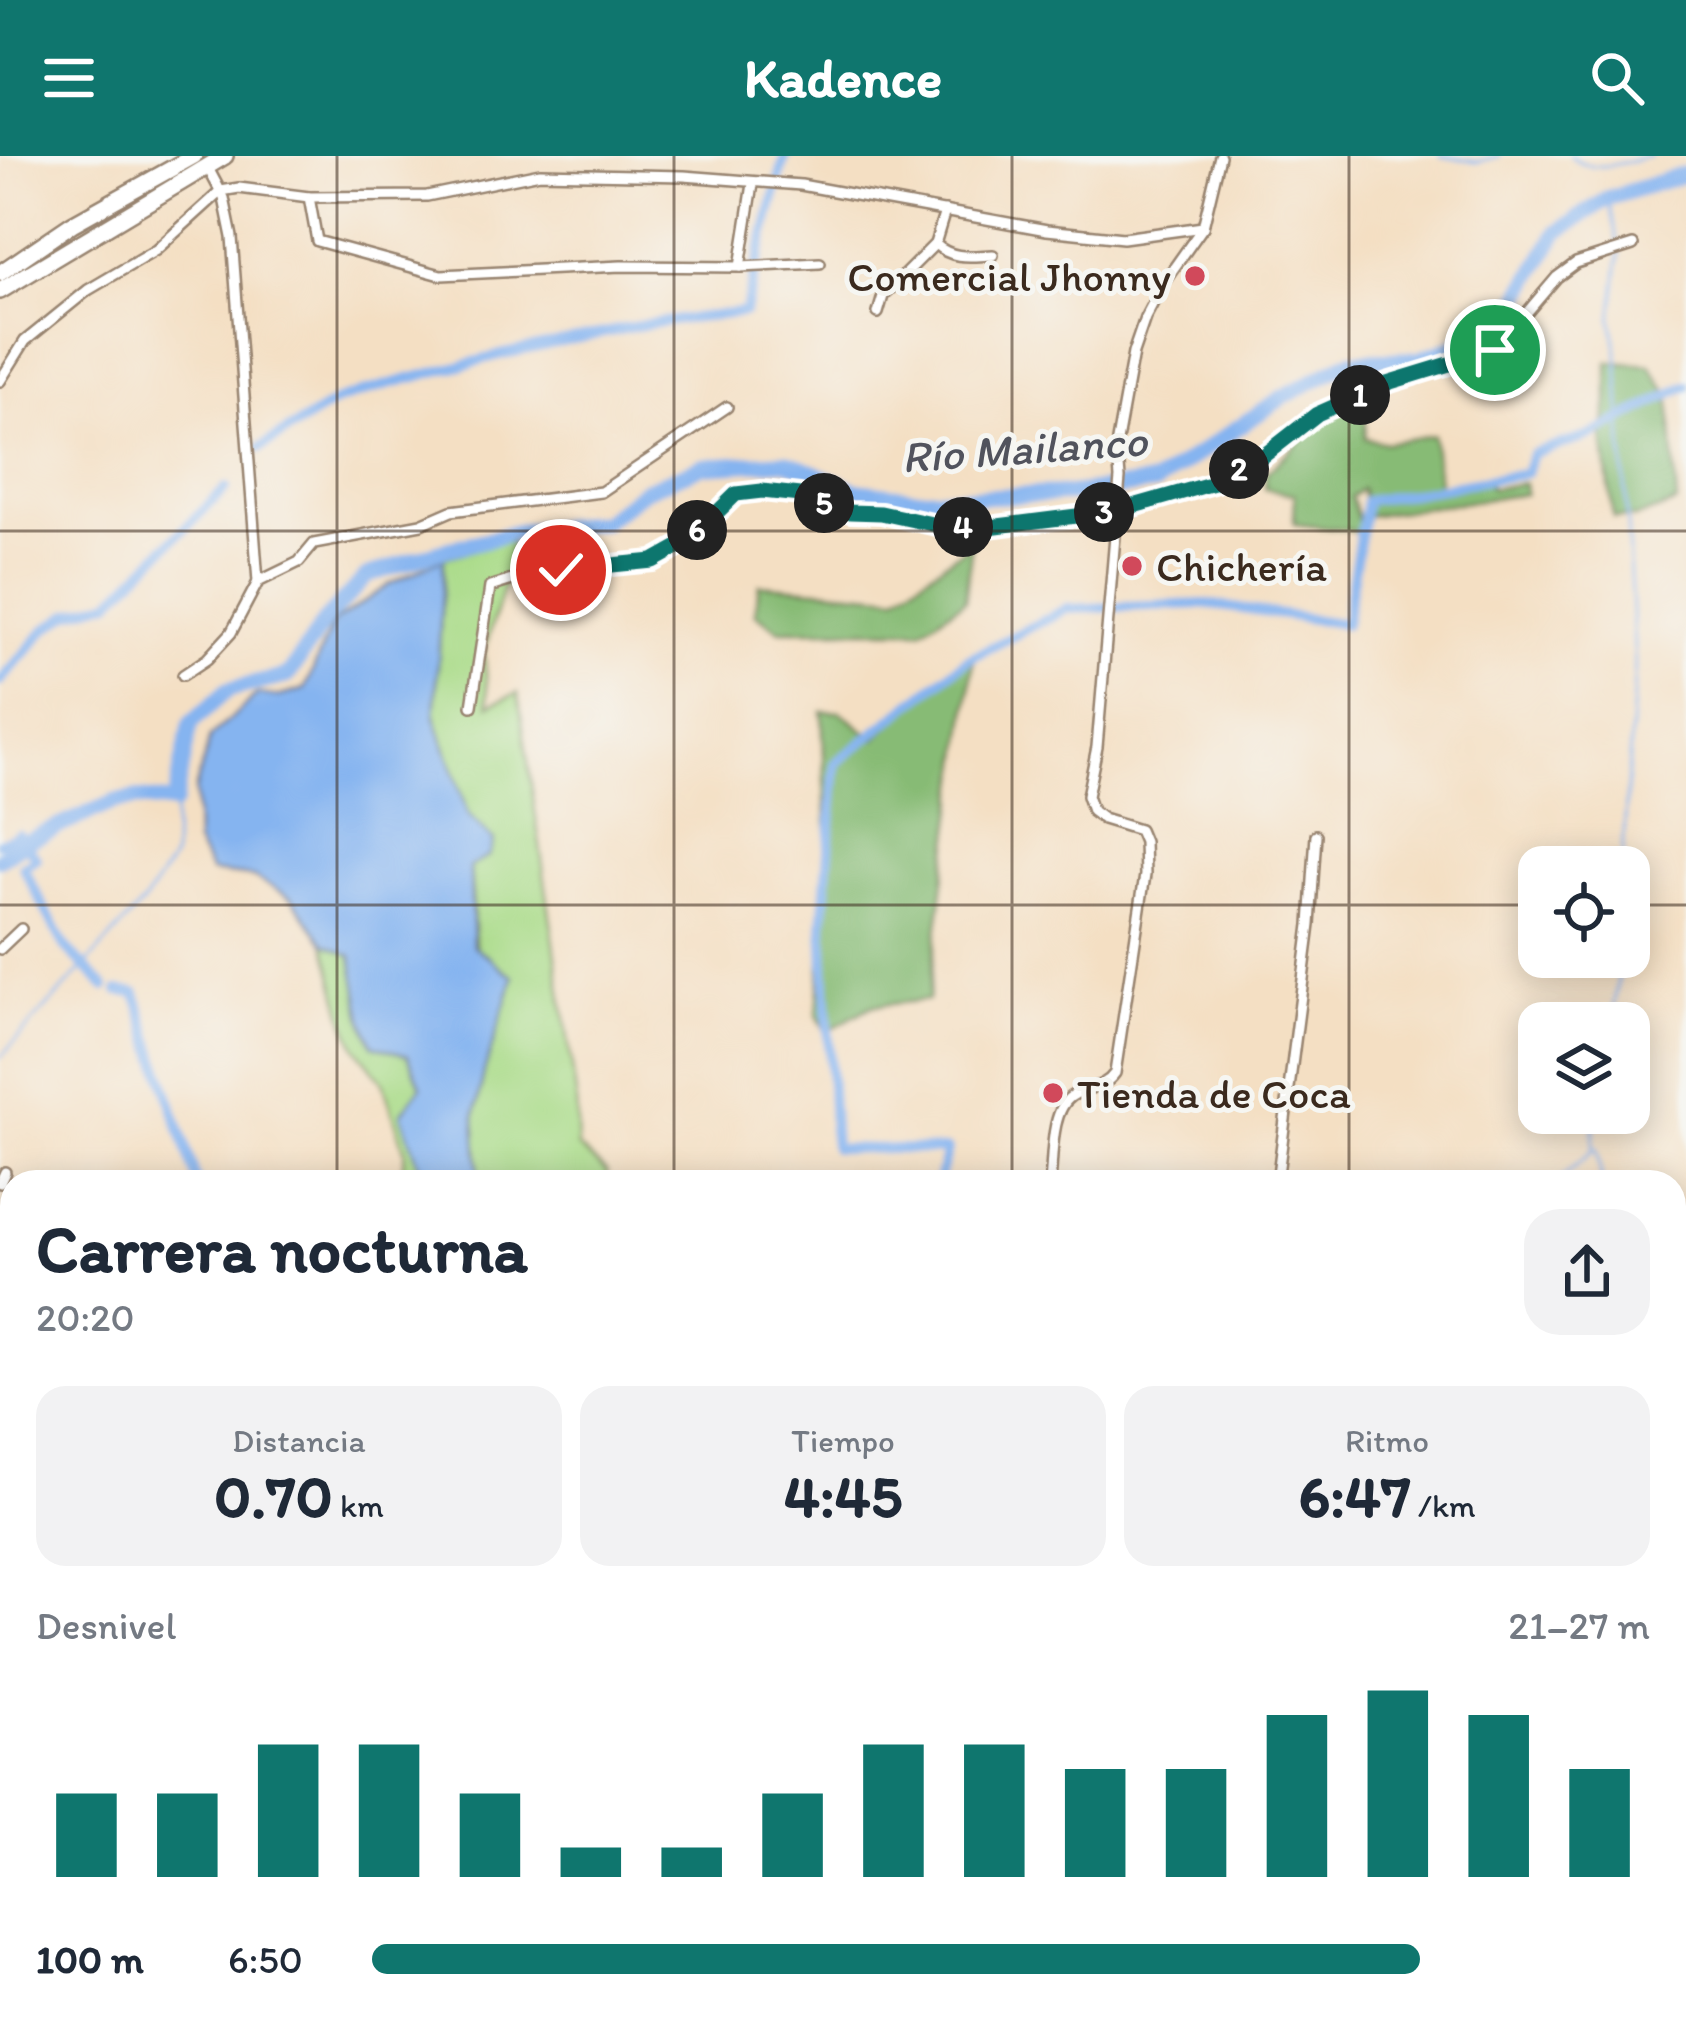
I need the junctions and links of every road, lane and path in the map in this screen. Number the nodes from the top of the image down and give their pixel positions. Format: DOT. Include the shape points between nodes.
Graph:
graph roads {
  1 [pos="225,156"];
  2 [pos="1220,156"];
  3 [pos="201,161"];
  4 [pos="753,184"];
  5 [pos="221,191"];
  6 [pos="309,197"];
  7 [pos="945,211"];
  8 [pos="1203,227"];
  9 [pos="935,244"];
  10 [pos="1634,245"];
  11 [pos="994,256"];
  12 [pos="820,263"];
  13 [pos="740,267"];
  14 [pos="0,273"];
  15 [pos="0,291"];
  16 [pos="878,313"];
  17 [pos="0,381"];
  18 [pos="727,406"];
  19 [pos="1116,511"];
  20 [pos="257,583"];
  21 [pos="183,675"];
  22 [pos="472,706"];
  23 [pos="1316,835"];
  24 [pos="21,929"];
  25 [pos="0,949"];
  26 [pos="1052,1170"];
  27 [pos="1279,1170"];
  1 -- 3 [label="highway"];
  2 -- 8 [label="street"];
  3 -- 5 [label="street"];
  3 -- 14 [label="highway" via="72,224"];
  3 -- 15 [label="highway"];
  4 -- 6 [label="street" via="540,173 427,196"];
  4 -- 7 [label="street" via="801,184"];
  4 -- 13 [label="street"];
  5 -- 6 [label="street"];
  5 -- 17 [label="street" via="156,250 25,341"];
  5 -- 20 [label="street" via="232,237"];
  6 -- 13 [label="street" via="317,242 440,275"];
  7 -- 8 [label="street" via="1123,238"];
  7 -- 9 [label="street"];
  8 -- 19 [label="street" via="1164,282 1133,353 1117,441"];
  9 -- 11 [label="street" via="946,254"];
  9 -- 16 [label="street" via="883,296"];
  10 -- 19 [label="street" via="1576,263 1495,350 1317,414 1214,483"];
  12 -- 13 [label="street"];
  18 -- 20 [label="street" via="601,493 451,511 314,544 299,562"];
  19 -- 22 [label="street" via="981,528 850,512 800,495 736,494 687,542 653,561 528,574 490,587"];
  19 -- 26 [label="street" via="1087,796 1103,820 1139,830 1145,875 1115,1073 1063,1106"];
  20 -- 21 [label="street" via="231,633"];
  23 -- 27 [label="street"];
  24 -- 25 [label="street"];
}
